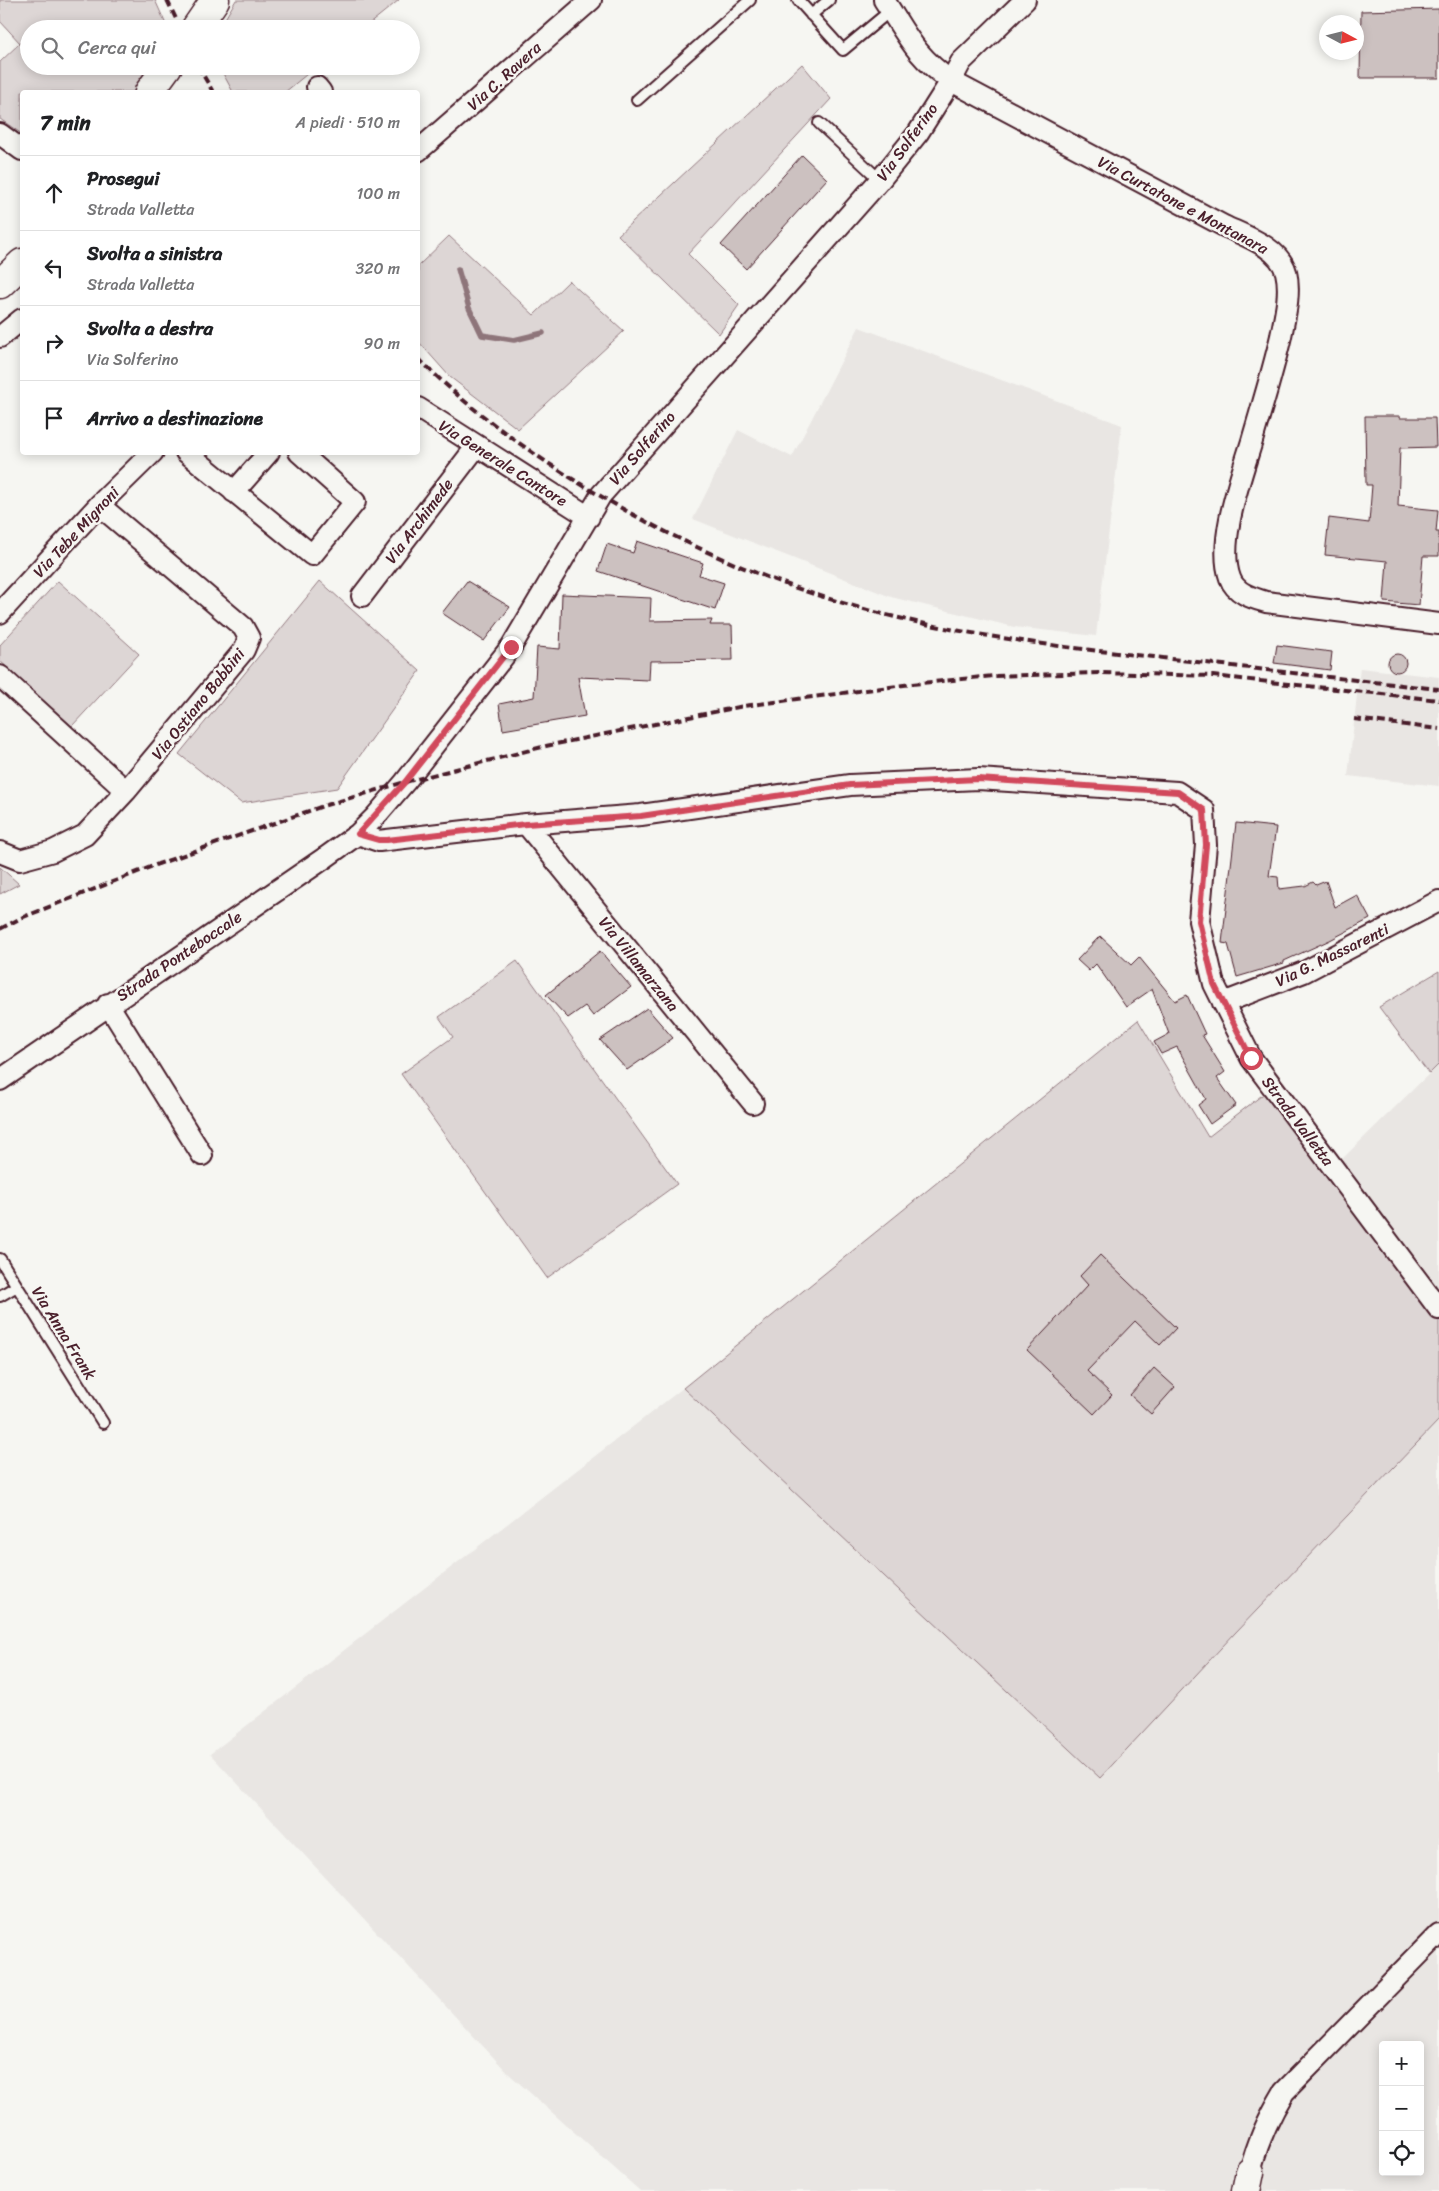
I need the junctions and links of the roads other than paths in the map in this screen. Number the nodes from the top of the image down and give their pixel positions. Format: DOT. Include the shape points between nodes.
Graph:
graph roads {
  1 [pos="216,0"];
  2 [pos="590,0"];
  3 [pos="750,0"];
  4 [pos="798,0"];
  5 [pos="829,0"];
  6 [pos="1025,0"];
  7 [pos="888,5"];
  8 [pos="811,16"];
  9 [pos="202,20"];
  10 [pos="161,75"];
  11 [pos="951,81"];
  12 [pos="150,90"];
  13 [pos="637,100"];
  14 [pos="819,123"];
  15 [pos="0,134"];
  16 [pos="20,149"];
  17 [pos="420,151"];
  18 [pos="880,180"];
  19 [pos="20,265"];
  20 [pos="0,284"];
  21 [pos="20,321"];
  22 [pos="0,337"];
  23 [pos="420,409"];
  24 [pos="476,447"];
  25 [pos="149,455"];
  26 [pos="190,455"];
  27 [pos="266,455"];
  28 [pos="303,455"];
  29 [pos="234,492"];
  30 [pos="99,506"];
  31 [pos="589,517"];
  32 [pos="362,596"];
  33 [pos="0,613"];
  34 [pos="1439,624"];
  35 [pos="0,676"];
  36 [pos="126,791"];
  37 [pos="526,824"];
  38 [pos="358,834"];
  39 [pos="0,852"];
  40 [pos="1439,902"];
  41 [pos="1223,1003"];
  42 [pos="108,1004"];
  43 [pos="0,1080"];
  44 [pos="753,1103"];
  45 [pos="202,1155"];
  46 [pos="0,1259"];
  47 [pos="17,1286"];
  48 [pos="0,1296"];
  49 [pos="1439,1309"];
  50 [pos="103,1423"];
  51 [pos="1439,1934"];
  52 [pos="1249,2185"];
  1 -- 9 [label="street"];
  2 -- 17 [label="street, Via C. Ravera"];
  3 -- 13 [label="lane"];
  4 -- 8 [label="lane"];
  5 -- 8 [label="lane"];
  6 -- 11 [label="street, Via Solferino" via="961,62"];
  7 -- 8 [label="lane" via="843,50"];
  7 -- 11 [label="street, Via Curtatone e Montanara" via="912,46 932,68"];
  10 -- 12 [label="street"];
  11 -- 18 [label="street, Via Solferino" via="918,133"];
  11 -- 34 [label="street, Via Curtatone e Montanara" via="1260,244 1276,256 1286,271 1286,314 1228,533 1230,579 1238,590 1266,602"];
  14 -- 18 [label="lane"];
  15 -- 16 [label="street"];
  18 -- 31 [label="street, Via Solferino" via="600,495"];
  19 -- 20 [label="street"];
  21 -- 22 [label="street"];
  23 -- 24 [label="street, Via Generale Cantore"];
  24 -- 31 [label="street, Via Generale Cantore"];
  24 -- 32 [label="street, Via Archimede"];
  25 -- 30 [label="street, Via Tebe Mignoni"];
  26 -- 29 [label="street"];
  27 -- 29 [label="street"];
  28 -- 29 [label="street" via="355,502 312,555"];
  30 -- 33 [label="street, Via Tebe Mignoni"];
  30 -- 36 [label="street, Via Ostiano Babbini" via="243,627 249,638 244,650"];
  31 -- 38 [label="street, Via Solferino" via="511,647 405,782"];
  35 -- 36 [label="street"];
  36 -- 39 [label="street" via="85,836 52,851 20,860"];
  37 -- 38 [label="street, Strada Valletta" via="387,840"];
  37 -- 41 [label="street, Strada Valletta" via="641,816 850,785 978,779 1178,792 1204,810 1206,845 1199,921 1214,984"];
  37 -- 44 [label="street, Via Villamarzana"];
  38 -- 42 [label="street, Strada Ponteboccale"];
  40 -- 41 [label="street, Via G. Massarenti" via="1304,972"];
  41 -- 49 [label="street, Strada Valletta" via="1251,1058"];
  42 -- 43 [label="street, Strada Ponteboccale"];
  42 -- 45 [label="street"];
  46 -- 47 [label="lane, Via Anna Frank"];
  47 -- 48 [label="lane"];
  47 -- 50 [label="lane, Via Anna Frank"];
  51 -- 52 [label="street" via="1284,2092 1257,2145"];
}
